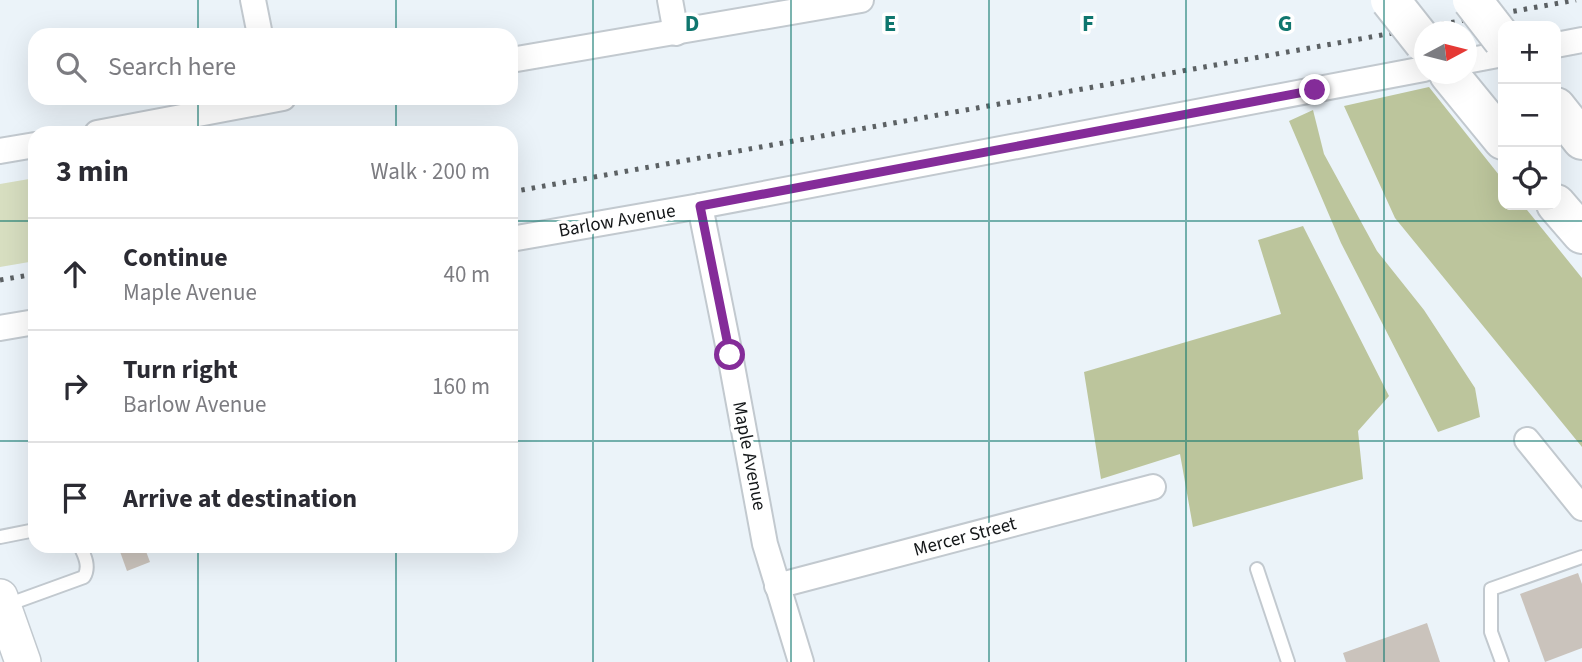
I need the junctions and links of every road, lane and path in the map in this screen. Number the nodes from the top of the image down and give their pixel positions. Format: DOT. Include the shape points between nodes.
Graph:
graph roads {
  1 [pos="254,0"];
  2 [pos="670,0"];
  3 [pos="861,0"];
  4 [pos="1390,0"];
  5 [pos="1472,0"];
  6 [pos="259,28"];
  7 [pos="1414,30"];
  8 [pos="676,33"];
  9 [pos="1498,34"];
  10 [pos="1582,40"];
  11 [pos="1561,44"];
  12 [pos="1498,55"];
  13 [pos="518,59"];
  14 [pos="1477,59"];
  15 [pos="1414,71"];
  16 [pos="1457,84"];
  17 [pos="244,105"];
  18 [pos="1561,113"];
  19 [pos="134,126"];
  20 [pos="1498,134"];
  21 [pos="1582,140"];
  22 [pos="28,146"];
  23 [pos="0,151"];
  24 [pos="700,206"];
  25 [pos="1561,210"];
  26 [pos="1582,234"];
  27 [pos="518,238"];
  28 [pos="28,323"];
  29 [pos="0,328"];
  30 [pos="1527,440"];
  31 [pos="1153,487"];
  32 [pos="1582,508"];
  33 [pos="28,531"];
  34 [pos="0,537"];
  35 [pos="83,553"];
  36 [pos="1582,557"];
  37 [pos="1257,569"];
  38 [pos="777,586"];
  39 [pos="2,601"];
  40 [pos="23,662"];
  41 [pos="801,662"];
  42 [pos="1288,662"];
  43 [pos="1502,662"];
  1 -- 6 [label="street"];
  2 -- 8 [label="street"];
  3 -- 8 [label="street"];
  4 -- 7 [label="highway, bridge"];
  5 -- 9 [label="highway, bridge"];
  8 -- 13 [label="street"];
  10 -- 11 [label="street"];
  12 -- 14 [label="street"];
  15 -- 24 [label="street, Barlow Avenue"];
  16 -- 20 [label="highway"];
  17 -- 19 [label="street"];
  18 -- 21 [label="highway"];
  22 -- 23 [label="street"];
  24 -- 27 [label="street, Barlow Avenue"];
  24 -- 38 [label="street, Maple Avenue"];
  25 -- 26 [label="highway"];
  28 -- 29 [label="street"];
  30 -- 32 [label="street"];
  31 -- 38 [label="street, Mercer Street"];
  33 -- 34 [label="lane"];
  35 -- 39 [label="lane" via="84,577"];
  36 -- 43 [label="lane" via="1490,589 1491,632"];
  37 -- 42 [label="lane"];
  38 -- 41 [label="street, Maple Avenue"];
  39 -- 40 [label="main road"];
}
